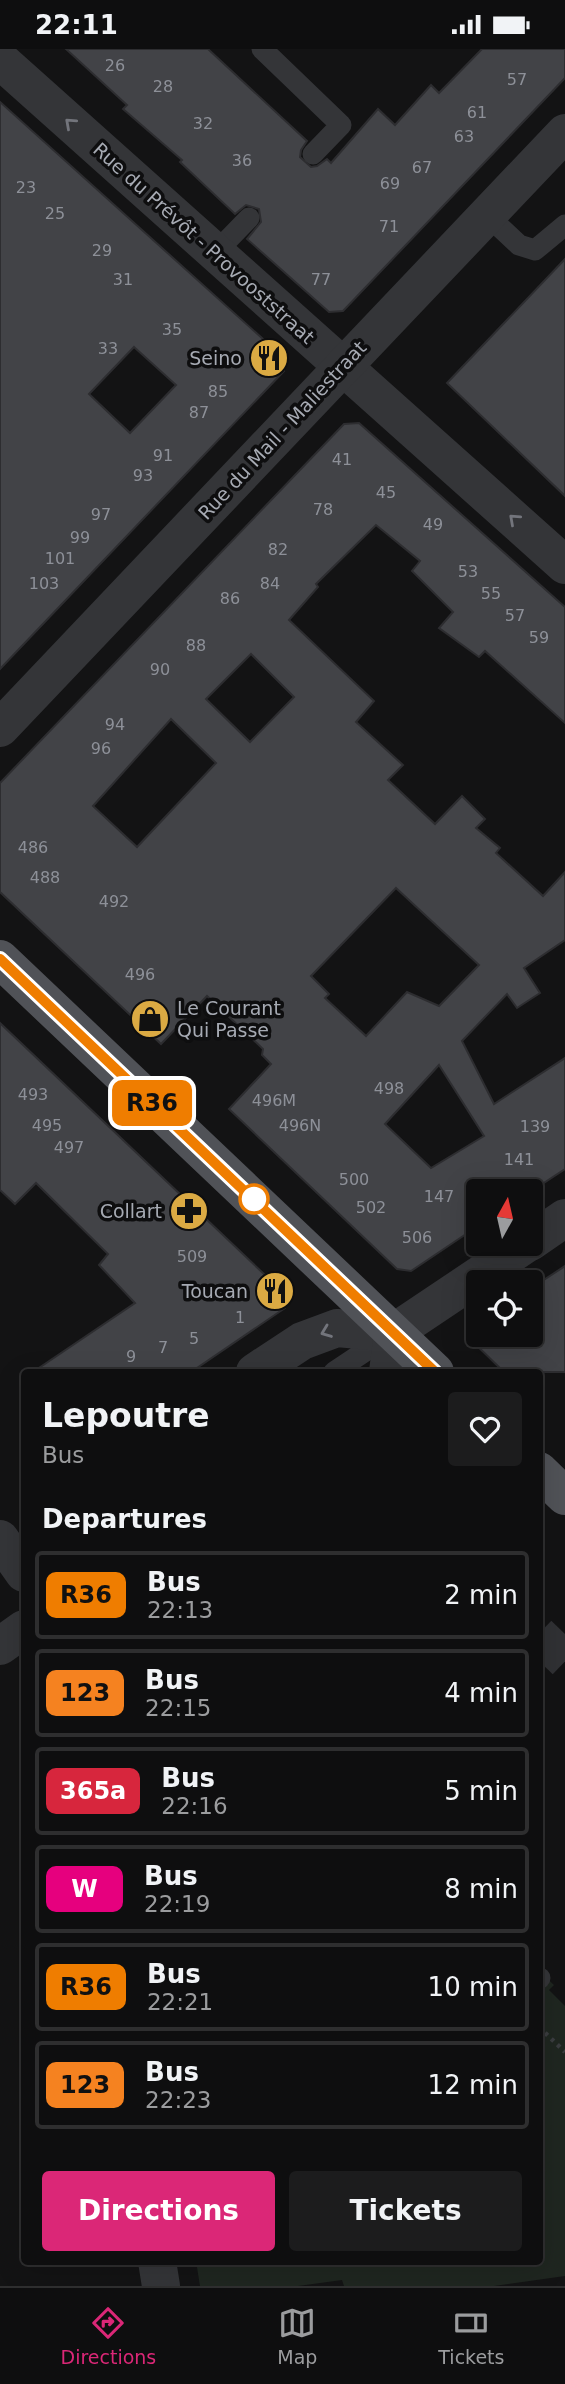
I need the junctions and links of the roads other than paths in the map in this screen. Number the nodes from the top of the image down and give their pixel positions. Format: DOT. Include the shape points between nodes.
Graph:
graph roads {
  1 [pos="262,49"];
  2 [pos="0,60"];
  3 [pos="565,133"];
  4 [pos="313,154"];
  5 [pos="487,215"];
  6 [pos="249,218"];
  7 [pos="565,225"];
  8 [pos="216,252"];
  9 [pos="342,366"];
  10 [pos="565,565"];
  11 [pos="0,728"];
  12 [pos="0,959"];
  13 [pos="565,1218"];
  14 [pos="543,1233"];
  15 [pos="507,1257"];
  16 [pos="393,1333"];
  17 [pos="260,1369"];
  18 [pos="339,1369"];
  19 [pos="388,1369"];
  20 [pos="432,1369"];
  21 [pos="543,1475"];
  22 [pos="565,1496"];
  23 [pos="21,1526"];
  24 [pos="0,1539"];
  25 [pos="21,1569"];
  26 [pos="21,1631"];
  27 [pos="0,1646"];
  28 [pos="158,2265"];
  29 [pos="161,2286"];
  1 -- 4 [label="lane" via="341,125"];
  8 -- 2 [label="street, Rue du Prévôt - Provooststraat, one-way"];
  3 -- 5 [label="street, Rue du Mail - Maliestraat"];
  5 -- 7 [label="lane" via="519,245 536,250"];
  5 -- 9 [label="street, Rue du Mail - Maliestraat"];
  6 -- 8 [label="lane"];
  8 -- 9 [label="street, Rue du Prévôt - Provooststraat"];
  10 -- 9 [label="street, Rue du Prévôt - Provooststraat, one-way"];
  9 -- 11 [label="street, Rue du Mail - Maliestraat"];
  12 -- 16 [label="main road"];
  13 -- 14 [label="street"];
  15 -- 16 [label="street"];
  16 -- 17 [label="street, one-way" via="337,1328 302,1341"];
  16 -- 18 [label="lane"];
  16 -- 19 [label="street"];
  16 -- 20 [label="main road"];
  21 -- 22 [label="main road"];
  23 -- 24 [label="street"];
  24 -- 25 [label="street"];
  26 -- 27 [label="street"];
  28 -- 29 [label="street"];
}
